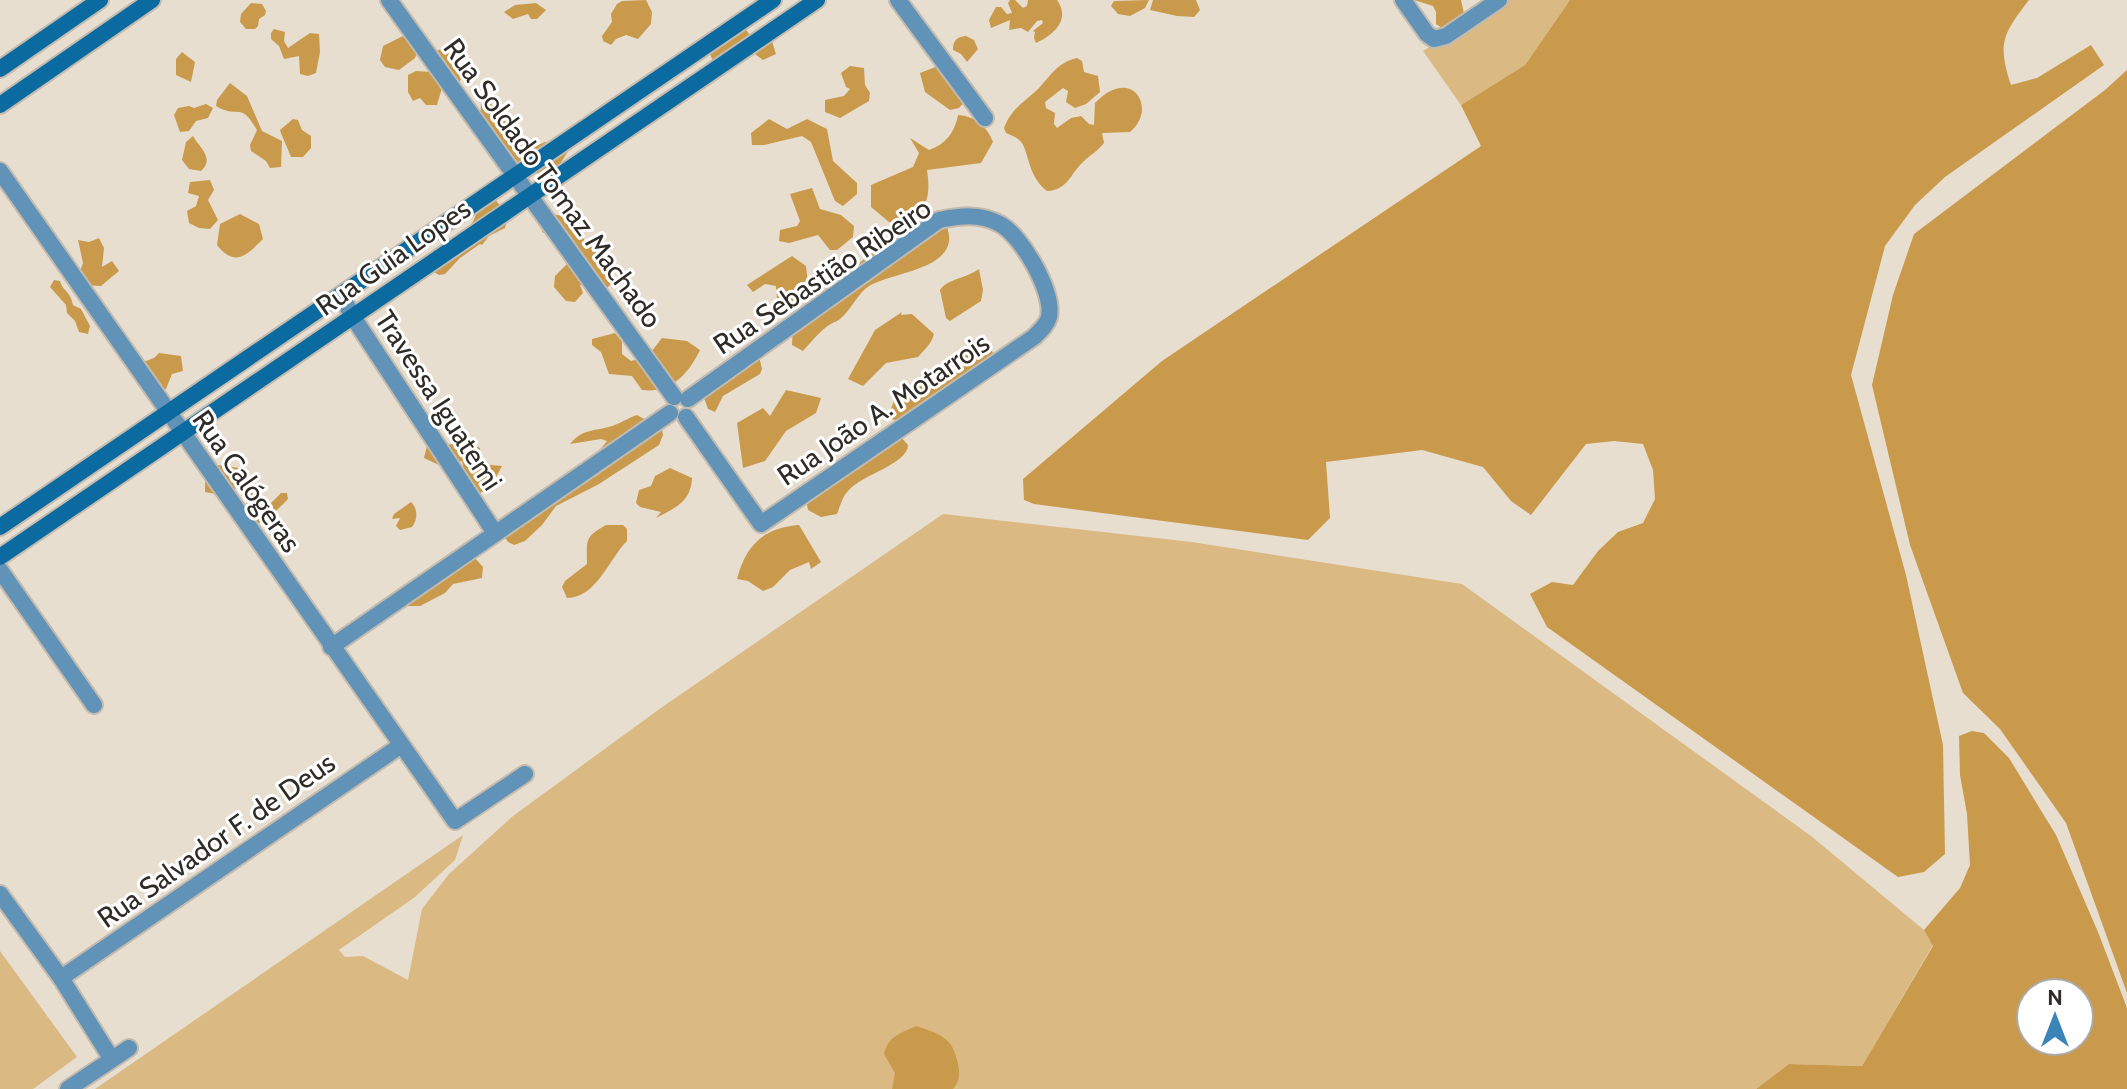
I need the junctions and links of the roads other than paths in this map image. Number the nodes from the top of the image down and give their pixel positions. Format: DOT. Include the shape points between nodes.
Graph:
graph roads {
  1 [pos="100,0"];
  2 [pos="389,0"];
  3 [pos="773,0"];
  4 [pos="817,0"];
  5 [pos="898,0"];
  6 [pos="1403,0"];
  7 [pos="1499,0"];
  8 [pos="140,3"];
  9 [pos="0,69"];
  10 [pos="0,105"];
  11 [pos="985,118"];
  12 [pos="0,171"];
  13 [pos="514,176"];
  14 [pos="527,196"];
  15 [pos="341,295"];
  16 [pos="353,317"];
  17 [pos="1034,337"];
  18 [pos="680,407"];
  19 [pos="168,413"];
  20 [pos="182,432"];
  21 [pos="761,524"];
  22 [pos="0,527"];
  23 [pos="495,533"];
  24 [pos="0,557"];
  25 [pos="0,570"];
  26 [pos="331,647"];
  27 [pos="94,705"];
  28 [pos="400,746"];
  29 [pos="525,774"];
  30 [pos="0,896"];
  31 [pos="61,978"];
  32 [pos="129,1048"];
  33 [pos="111,1058"];
  34 [pos="68,1089"];
  1 -- 9 [label="main road"];
  2 -- 13 [label="street, Rua Soldado Tomaz Machado"];
  3 -- 13 [label="main road, Rua Guia Lopes"];
  4 -- 14 [label="main road, Rua Guia Lopes"];
  5 -- 11 [label="street"];
  6 -- 7 [label="street" via="1434,39"];
  8 -- 10 [label="main road"];
  12 -- 19 [label="street, Rua Calógeras"];
  13 -- 14 [label="street, Rua Soldado Tomaz Machado"];
  13 -- 15 [label="main road, Rua Guia Lopes"];
  14 -- 16 [label="main road, Rua Guia Lopes"];
  14 -- 18 [label="street, Rua Soldado Tomaz Machado"];
  15 -- 16 [label="street, Travessa Iguatemi"];
  15 -- 19 [label="main road, Rua Guia Lopes"];
  16 -- 20 [label="main road, Rua Guia Lopes"];
  16 -- 23 [label="street, Travessa Iguatemi"];
  17 -- 18 [label="street, Rua Sebastião Ribeiro" via="1049,318 1049,300 1033,260 1002,225 970,215 939,220"];
  17 -- 21 [label="street, Rua João A. Motarrois"];
  18 -- 21 [label="street, Rua Soldado Tomaz Machado"];
  18 -- 23 [label="street, Rua Sebastião Ribeiro"];
  19 -- 20 [label="street, Rua Calógeras"];
  19 -- 22 [label="main road, Rua Guia Lopes"];
  20 -- 24 [label="main road, Rua Guia Lopes"];
  20 -- 26 [label="street, Rua Calógeras"];
  23 -- 26 [label="street, Rua Sebastião Ribeiro"];
  25 -- 27 [label="street"];
  26 -- 28 [label="street, Rua Calógeras"];
  28 -- 29 [label="street, Rua Calógeras" via="455,821"];
  28 -- 31 [label="street, Rua Salvador F. de Deus"];
  30 -- 31 [label="street"];
  31 -- 33 [label="street"];
  32 -- 33 [label="street"];
  33 -- 34 [label="street"];
}
